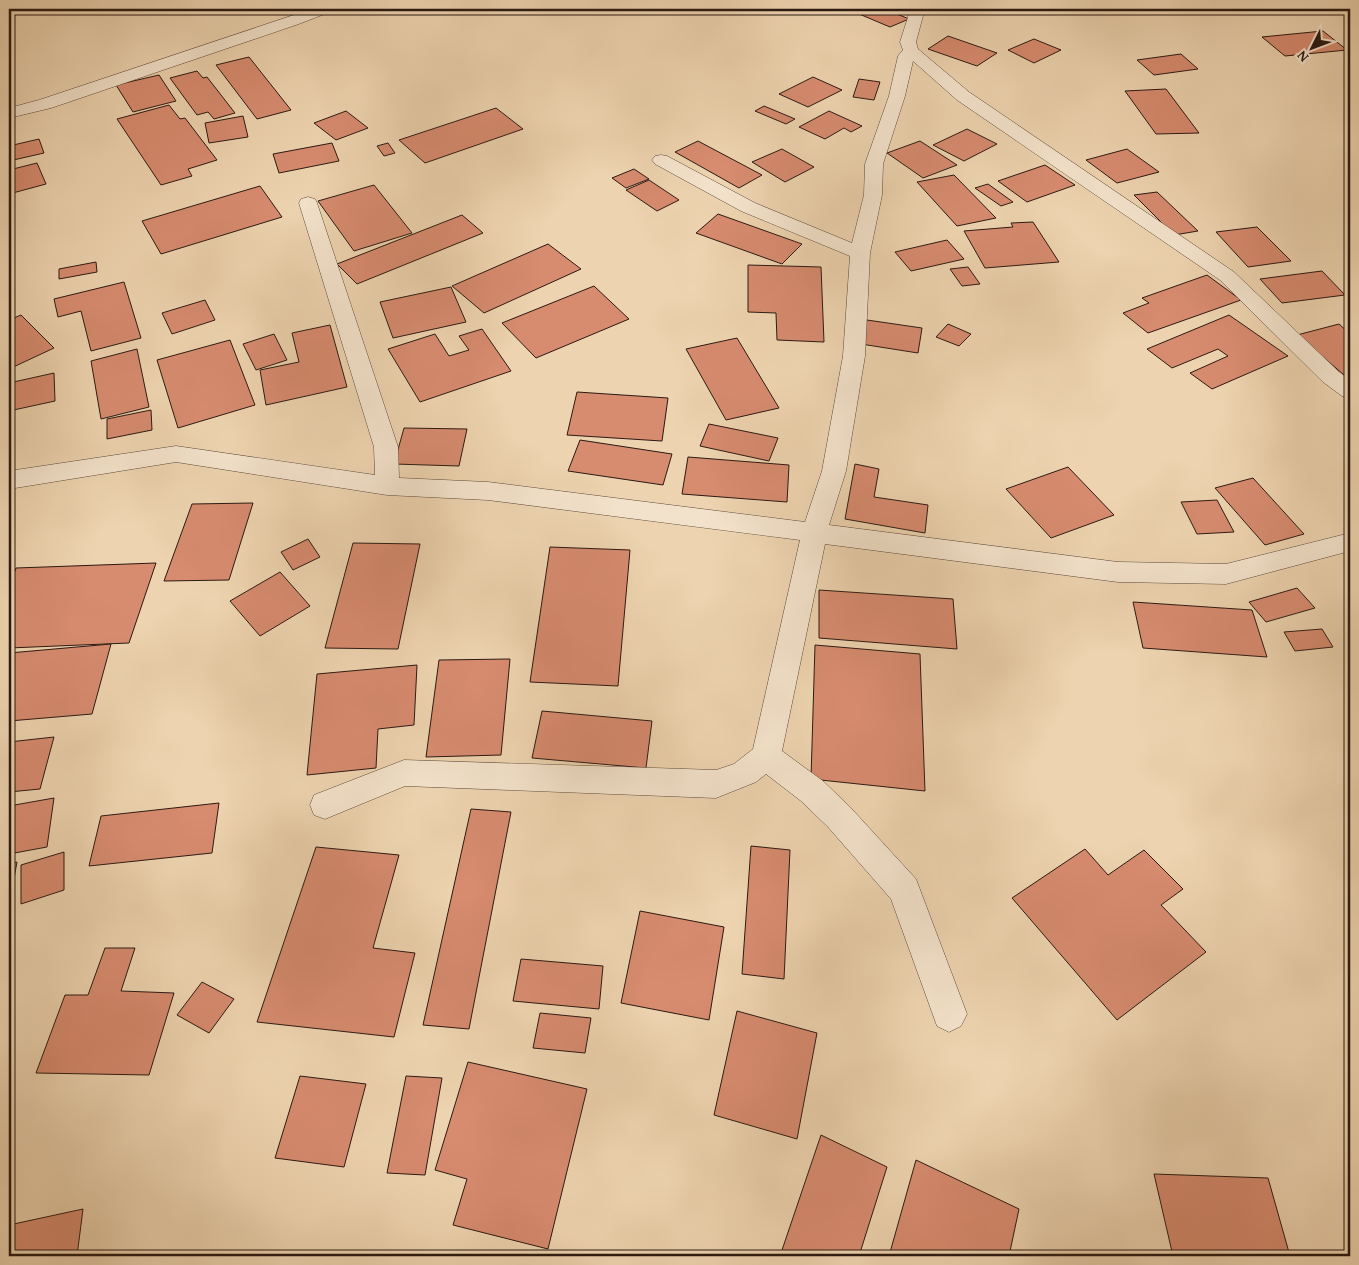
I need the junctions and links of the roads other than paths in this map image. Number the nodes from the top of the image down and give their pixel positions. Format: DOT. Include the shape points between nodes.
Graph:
graph roads {
  1 [pos="326,9"];
  2 [pos="920,10"];
  3 [pos="911,51"];
  4 [pos="9,113"];
  5 [pos="661,160"];
  6 [pos="308,203"];
  7 [pos="860,253"];
  8 [pos="1350,391"];
  9 [pos="9,480"];
  10 [pos="387,486"];
  11 [pos="814,533"];
  12 [pos="1350,542"];
  13 [pos="766,756"];
  14 [pos="325,805"];
  15 [pos="950,1014"];
  1 -- 4 [label="street" via="64,98"];
  2 -- 3 [label="street" via="908,42"];
  3 -- 7 [label="street" via="906,56 897,96 874,164 874,195"];
  3 -- 8 [label="street" via="963,96 1227,276 1331,377"];
  5 -- 7 [label="street" via="748,207"];
  6 -- 10 [label="street" via="386,446"];
  7 -- 11 [label="street" via="854,356 834,471"];
  9 -- 10 [label="street" via="176,454"];
  10 -- 11 [label="street" via="488,491"];
  11 -- 12 [label="street" via="1118,572 1226,574"];
  11 -- 13 [label="street"];
  13 -- 14 [label="street" via="745,773 716,784 404,773"];
  13 -- 15 [label="street" via="839,816 904,890"];
}
